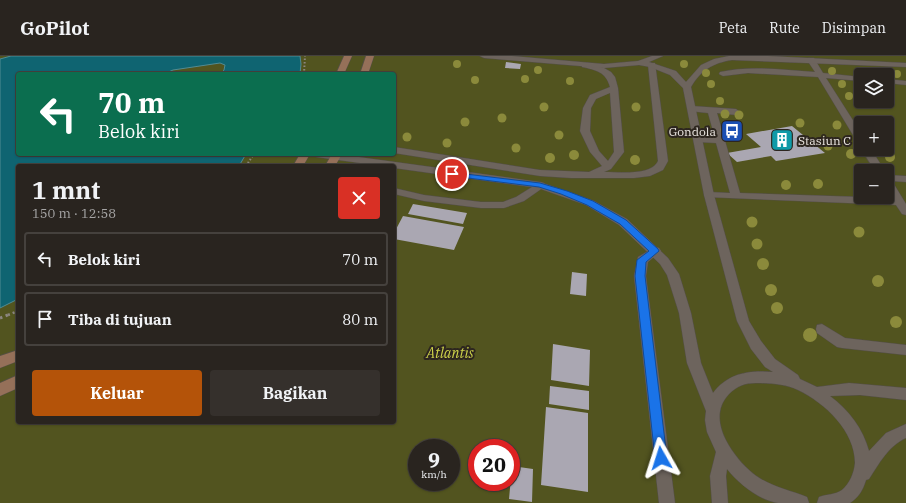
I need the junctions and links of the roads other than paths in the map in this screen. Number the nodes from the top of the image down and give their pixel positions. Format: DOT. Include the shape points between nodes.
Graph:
graph roads {
  1 [pos="348,56"];
  2 [pos="370,56"];
  3 [pos="484,56"];
  4 [pos="659,56"];
  5 [pos="797,58"];
  6 [pos="811,60"];
  7 [pos="639,63"];
  8 [pos="585,65"];
  9 [pos="652,65"];
  10 [pos="906,65"];
  11 [pos="341,72"];
  12 [pos="365,72"];
  13 [pos="723,74"];
  14 [pos="821,76"];
  15 [pos="854,78"];
  16 [pos="894,82"];
  17 [pos="906,83"];
  18 [pos="687,87"];
  19 [pos="614,88"];
  20 [pos="692,109"];
  21 [pos="712,111"];
  22 [pos="736,112"];
  23 [pos="854,129"];
  24 [pos="698,139"];
  25 [pos="721,141"];
  26 [pos="396,150"];
  27 [pos="341,156"];
  28 [pos="377,164"];
  29 [pos="396,166"];
  30 [pos="608,167"];
  31 [pos="591,175"];
  32 [pos="894,178"];
  33 [pos="906,179"];
  34 [pos="540,185"];
  35 [pos="396,191"];
  36 [pos="708,194"];
  37 [pos="894,194"];
  38 [pos="736,196"];
  39 [pos="899,202"];
  40 [pos="906,212"];
  41 [pos="654,251"];
  42 [pos="822,329"];
  43 [pos="906,350"];
  44 [pos="16,355"];
  45 [pos="0,362"];
  46 [pos="16,382"];
  47 [pos="808,389"];
  48 [pos="0,390"];
  49 [pos="906,394"];
  50 [pos="712,409"];
  51 [pos="906,431"];
  52 [pos="723,453"];
  53 [pos="862,475"];
  54 [pos="667,503"];
  55 [pos="720,503"];
  56 [pos="801,503"];
  57 [pos="832,503"];
  1 -- 11 [label="street"];
  2 -- 12 [label="street"];
  3 -- 8 [label="street"];
  4 -- 7 [label="street"];
  5 -- 6 [label="street"];
  5 -- 18 [label="street" via="742,57 711,62 704,64 694,74"];
  6 -- 10 [label="street"];
  6 -- 14 [label="street"];
  7 -- 8 [label="street"];
  7 -- 9 [label="street"];
  8 -- 19 [label="street" via="608,72"];
  9 -- 18 [label="street" via="673,73"];
  9 -- 31 [label="street" via="663,161 660,168 650,173 634,175"];
  13 -- 14 [label="street" via="728,71 743,71"];
  14 -- 15 [label="street"];
  14 -- 23 [label="street"];
  16 -- 17 [label="street"];
  18 -- 20 [label="street"];
  19 -- 30 [label="street" via="619,152"];
  19 -- 30 [label="street" via="593,97 587,108 584,131"];
  20 -- 21 [label="street"];
  20 -- 24 [label="street"];
  21 -- 22 [label="street"];
  21 -- 25 [label="street"];
  24 -- 25 [label="street"];
  24 -- 36 [label="street"];
  25 -- 38 [label="street"];
  26 -- 31 [label="street" via="540,172"];
  27 -- 28 [label="street"];
  29 -- 34 [label="street"];
  30 -- 31 [label="street"];
  32 -- 33 [label="street"];
  34 -- 35 [label="street" via="520,199 504,205 481,205 424,198"];
  34 -- 41 [label="street" via="590,203 623,222"];
  36 -- 38 [label="street"];
  36 -- 47 [label="street" via="743,321 756,345 770,363"];
  37 -- 39 [label="street"];
  38 -- 39 [label="street"];
  39 -- 40 [label="street"];
  41 -- 50 [label="street" via="673,274 685,313 694,364"];
  41 -- 54 [label="street" via="642,260 640,276"];
  42 -- 43 [label="street" via="842,343"];
  44 -- 45 [label="street"];
  46 -- 48 [label="street"];
  47 -- 49 [label="street" via="844,388"];
  47 -- 50 [label="street" via="777,378 754,376 734,381 719,392"];
  47 -- 53 [label="street" via="833,406 858,439 863,458"];
  50 -- 52 [label="street" via="713,430"];
  51 -- 53 [label="street" via="883,445"];
  52 -- 55 [label="street" via="718,476"];
  52 -- 56 [label="street" via="744,477 774,495"];
  53 -- 57 [label="street" via="853,491"];
}
